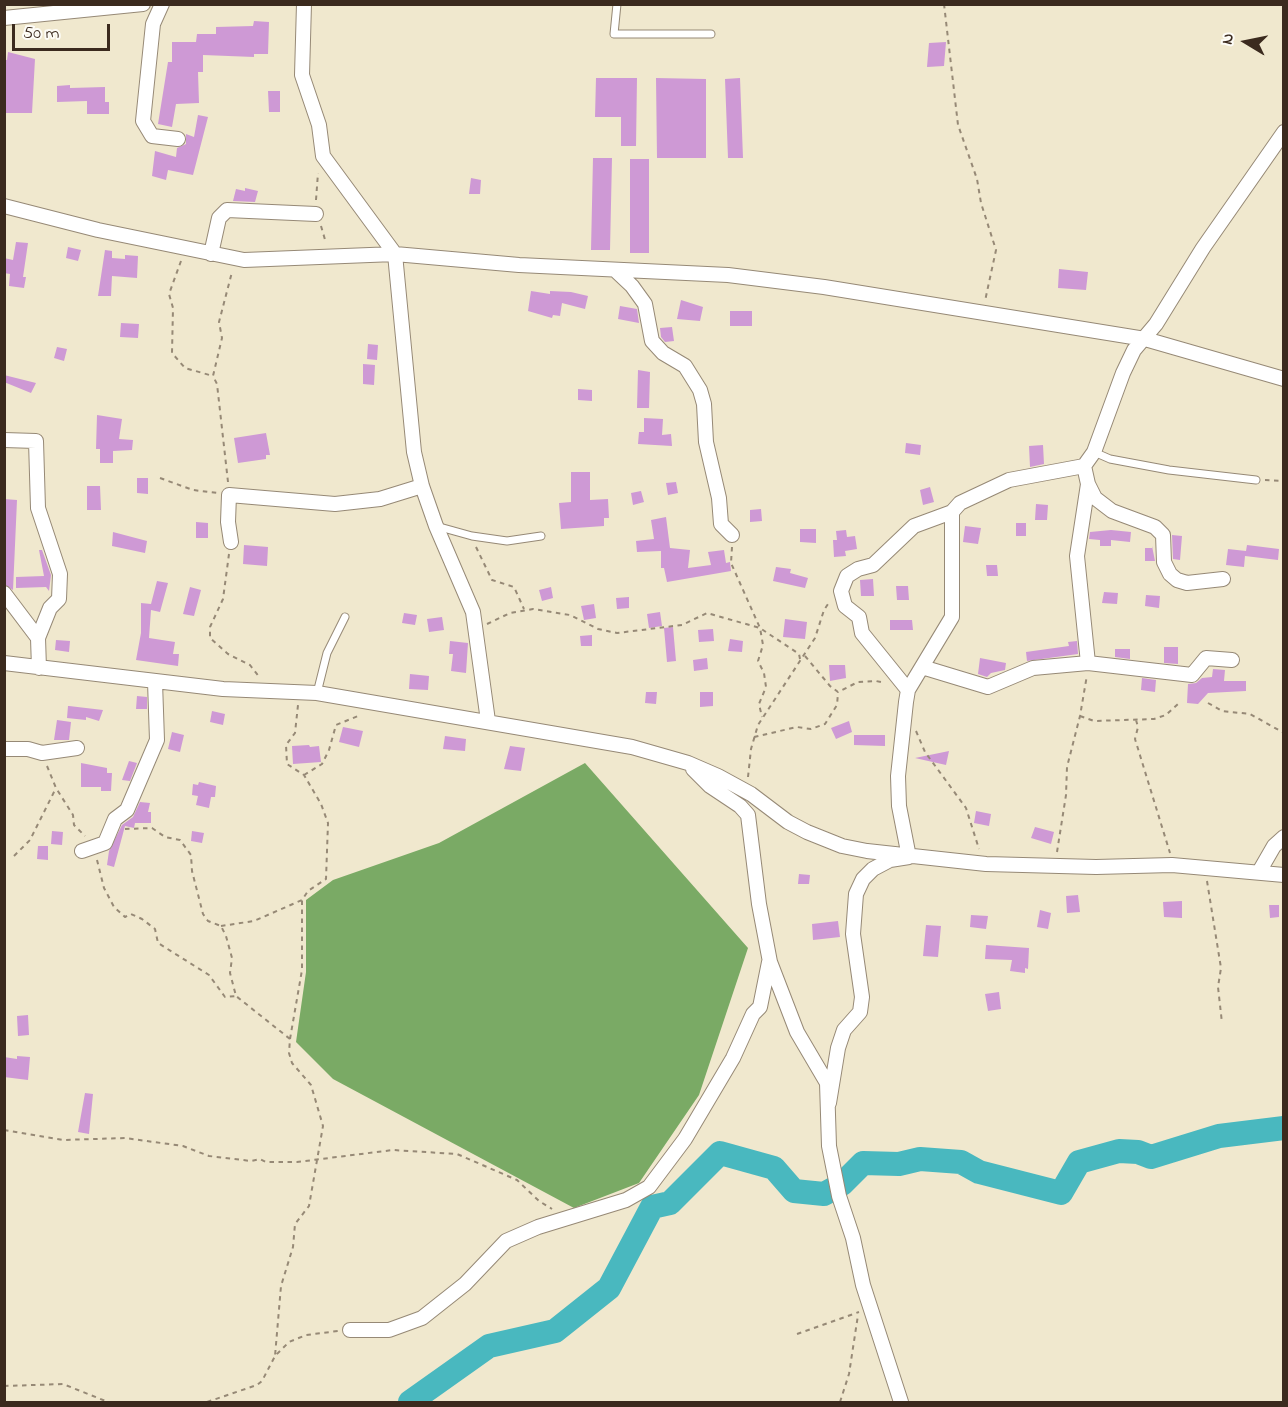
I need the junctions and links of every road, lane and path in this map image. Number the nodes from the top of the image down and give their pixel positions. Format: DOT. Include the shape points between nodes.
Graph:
graph roads {
  1 [pos="143,4"];
  2 [pos="162,4"];
  3 [pos="304,4"];
  4 [pos="617,4"];
  5 [pos="944,4"];
  6 [pos="4,18"];
  7 [pos="711,34"];
  8 [pos="1284,132"];
  9 [pos="178,139"];
  10 [pos="4,206"];
  11 [pos="316,214"];
  12 [pos="184,247"];
  13 [pos="211,254"];
  14 [pos="395,255"];
  15 [pos="234,258"];
  16 [pos="615,270"];
  17 [pos="982,312"];
  18 [pos="1145,339"];
  19 [pos="213,376"];
  20 [pos="1284,379"];
  21 [pos="4,440"];
  22 [pos="1094,452"];
  23 [pos="1084,466"];
  24 [pos="160,478"];
  25 [pos="1256,480"];
  26 [pos="1284,481"];
  27 [pos="1088,484"];
  28 [pos="422,486"];
  29 [pos="228,495"];
  30 [pos="952,512"];
  31 [pos="436,526"];
  32 [pos="732,535"];
  33 [pos="472,536"];
  34 [pos="541,536"];
  35 [pos="231,542"];
  36 [pos="1223,579"];
  37 [pos="841,591"];
  38 [pos="4,593"];
  39 [pos="524,609"];
  40 [pos="345,617"];
  41 [pos="760,628"];
  42 [pos="476,629"];
  43 [pos="38,638"];
  44 [pos="804,655"];
  45 [pos="801,659"];
  46 [pos="1232,660"];
  47 [pos="1088,663"];
  48 [pos="6,666"];
  49 [pos="922,666"];
  50 [pos="39,668"];
  51 [pos="155,682"];
  52 [pos="887,684"];
  53 [pos="908,690"];
  54 [pos="268,691"];
  55 [pos="299,692"];
  56 [pos="838,692"];
  57 [pos="318,693"];
  58 [pos="374,701"];
  59 [pos="1208,703"];
  60 [pos="1179,704"];
  61 [pos="1080,716"];
  62 [pos="762,717"];
  63 [pos="906,717"];
  64 [pos="1136,720"];
  65 [pos="488,721"];
  66 [pos="1284,733"];
  67 [pos="754,737"];
  68 [pos="77,748"];
  69 [pos="4,749"];
  70 [pos="42,753"];
  71 [pos="688,763"];
  72 [pos="304,775"];
  73 [pos="56,788"];
  74 [pos="752,794"];
  75 [pos="112,827"];
  76 [pos="1284,837"];
  77 [pos="86,849"];
  78 [pos="14,856"];
  79 [pos="909,857"];
  80 [pos="986,864"];
  81 [pos="1172,865"];
  82 [pos="1204,866"];
  83 [pos="1053,867"];
  84 [pos="1259,872"];
  85 [pos="1284,875"];
  86 [pos="302,900"];
  87 [pos="221,926"];
  88 [pos="770,962"];
  89 [pos="236,996"];
  90 [pos="760,1007"];
  91 [pos="790,1012"];
  92 [pos="1222,1023"];
  93 [pos="290,1039"];
  94 [pos="829,1103"];
  95 [pos="4,1130"];
  96 [pos="317,1158"];
  97 [pos="570,1218"];
  98 [pos="350,1330"];
  99 [pos="797,1334"];
  100 [pos="275,1356"];
  101 [pos="4,1386"];
  102 [pos="108,1402"];
  103 [pos="207,1402"];
  104 [pos="840,1402"];
  105 [pos="901,1402"];
  1 -- 6 [label="street"];
  2 -- 9 [label="street" via="153,24 143,121 152,136"];
  3 -- 14 [label="street" via="302,75 319,125 323,156"];
  4 -- 7 [label="lane" via="614,34"];
  5 -- 17 [label="path" via="958,125 996,250"];
  8 -- 18 [label="street"];
  10 -- 12 [label="street" via="98,231"];
  11 -- 13 [label="street" via="227,210 219,218"];
  12 -- 13 [label="street"];
  12 -- 19 [label="path" via="169,294 173,308 172,353 185,368"];
  13 -- 15 [label="street"];
  14 -- 15 [label="street" via="252,261"];
  14 -- 16 [label="street"];
  14 -- 28 [label="street" via="414,452"];
  15 -- 19 [label="path" via="219,322 222,338"];
  16 -- 17 [label="street" via="728,274"];
  16 -- 32 [label="street" via="645,304 652,341 685,366 700,390 721,524"];
  17 -- 18 [label="street"];
  18 -- 20 [label="street"];
  18 -- 22 [label="street" via="1134,350 1123,373"];
  19 -- 29 [label="path"];
  21 -- 43 [label="street" via="36,441 39,508 60,574 59,599 50,608"];
  22 -- 23 [label="street"];
  22 -- 25 [label="lane" via="1110,459 1168,470"];
  23 -- 27 [label="street"];
  23 -- 30 [label="street" via="1010,480 960,503"];
  24 -- 29 [label="path" via="193,490"];
  25 -- 26 [label="path"];
  27 -- 36 [label="street" via="1095,498 1112,511 1155,526 1163,535 1164,562 1177,580 1187,583"];
  27 -- 47 [label="street" via="1077,556"];
  28 -- 29 [label="street" via="380,499 335,504"];
  28 -- 31 [label="street"];
  29 -- 35 [label="street"];
  30 -- 37 [label="street" via="914,526 873,565 847,576"];
  30 -- 49 [label="street" via="952,617"];
  31 -- 33 [label="lane"];
  31 -- 42 [label="street" via="469,600"];
  32 -- 41 [label="path" via="731,562"];
  33 -- 34 [label="lane" via="507,541"];
  33 -- 39 [label="path" via="492,580 514,587"];
  35 -- 54 [label="path" via="223,599 210,627 210,638 249,665"];
  37 -- 44 [label="path" via="824,610 815,638"];
  37 -- 53 [label="street" via="845,606 859,617 862,633"];
  38 -- 43 [label="street"];
  39 -- 41 [label="path" via="552,610 617,633 655,631 682,625 707,613"];
  39 -- 42 [label="path"];
  40 -- 57 [label="lane" via="327,653"];
  41 -- 45 [label="path"];
  41 -- 62 [label="path" via="763,645 758,661 766,687 759,704"];
  42 -- 65 [label="street"];
  43 -- 50 [label="street"];
  44 -- 45 [label="path"];
  44 -- 56 [label="path"];
  45 -- 62 [label="path"];
  46 -- 47 [label="street" via="1206,658 1192,675"];
  47 -- 49 [label="street" via="1033,668 988,687"];
  47 -- 61 [label="path"];
  48 -- 50 [label="street"];
  49 -- 53 [label="street"];
  50 -- 51 [label="street"];
  51 -- 54 [label="street"];
  51 -- 75 [label="street" via="157,740 127,810 115,819"];
  52 -- 56 [label="path" via="858,682"];
  53 -- 63 [label="street"];
  54 -- 55 [label="street"];
  55 -- 57 [label="street"];
  55 -- 72 [label="path" via="298,722 286,745 286,755 291,769"];
  56 -- 67 [label="path" via="837,705 825,723 811,729 797,727"];
  57 -- 58 [label="street"];
  58 -- 65 [label="street"];
  58 -- 72 [label="path" via="361,709 358,716 336,725 322,764"];
  59 -- 66 [label="path" via="1222,711 1250,714"];
  60 -- 64 [label="path" via="1166,715"];
  61 -- 64 [label="path" via="1087,720"];
  61 -- 83 [label="path" via="1067,767 1065,805"];
  62 -- 67 [label="path"];
  63 -- 79 [label="street" via="898,776 899,806"];
  63 -- 80 [label="path" via="925,752 966,808"];
  64 -- 81 [label="path" via="1135,739"];
  65 -- 71 [label="street" via="632,747"];
  67 -- 74 [label="path" via="748,765"];
  68 -- 70 [label="street"];
  69 -- 70 [label="street"];
  70 -- 73 [label="path"];
  71 -- 74 [label="street"];
  71 -- 88 [label="street" via="748,815"];
  72 -- 86 [label="path" via="328,823 326,879"];
  73 -- 77 [label="path" via="73,815 74,825 84,834"];
  73 -- 78 [label="path" via="30,840"];
  74 -- 79 [label="street" via="788,822 827,841"];
  75 -- 77 [label="street" via="105,843"];
  75 -- 87 [label="path" via="152,828 165,837 180,840 191,855 203,914 208,921"];
  76 -- 84 [label="street"];
  77 -- 89 [label="path" via="114,907 125,917 131,914 155,929 158,943 209,975 225,997"];
  79 -- 80 [label="street"];
  79 -- 94 [label="street" via="873,868 856,894 853,934 862,998 860,1012 844,1030 838,1048"];
  80 -- 83 [label="street"];
  81 -- 82 [label="street"];
  81 -- 83 [label="street"];
  82 -- 84 [label="street"];
  82 -- 92 [label="path" via="1221,968 1218,987"];
  84 -- 85 [label="street"];
  86 -- 87 [label="path" via="254,921"];
  86 -- 93 [label="path" via="302,970"];
  87 -- 89 [label="path" via="232,958 230,973"];
  88 -- 90 [label="street"];
  88 -- 91 [label="street"];
  89 -- 93 [label="path"];
  90 -- 91 [label="street"];
  90 -- 97 [label="street" via="709,1102 649,1187 626,1200"];
  91 -- 94 [label="street" via="826,1083"];
  93 -- 96 [label="path" via="292,1063 311,1084 323,1126"];
  94 -- 105 [label="street" via="829,1146 839,1196"];
  95 -- 96 [label="path" via="63,1140 125,1138 251,1161 297,1162"];
  96 -- 97 [label="path" via="393,1150 457,1154 517,1180 539,1201"];
  96 -- 100 [label="path" via="309,1206 296,1224 281,1286"];
  97 -- 98 [label="street" via="506,1241 465,1284 422,1318 389,1330"];
  98 -- 100 [label="path" via="306,1335 289,1342"];
  99 -- 104 [label="path" via="859,1313"];
  100 -- 103 [label="path" via="257,1385"];
  101 -- 102 [label="path" via="63,1384"];
}
